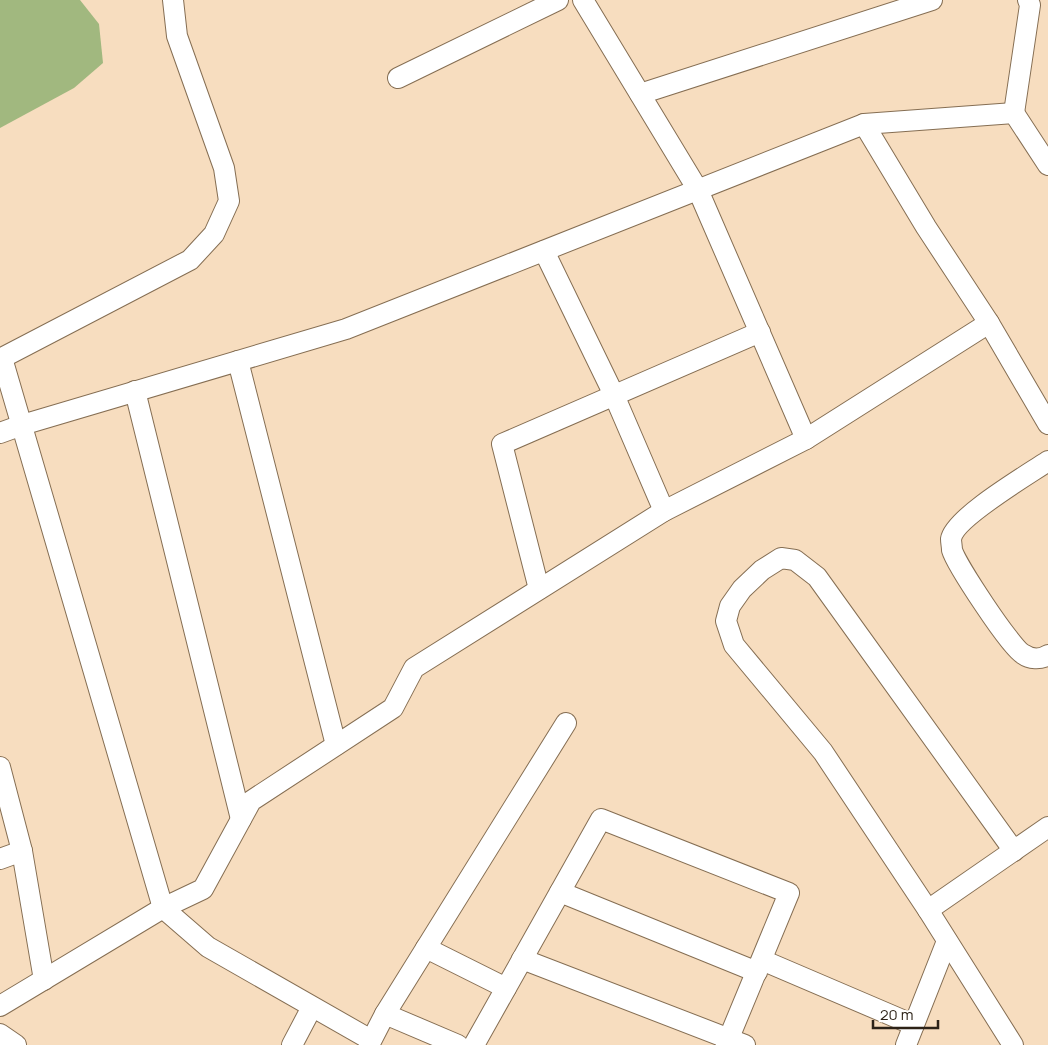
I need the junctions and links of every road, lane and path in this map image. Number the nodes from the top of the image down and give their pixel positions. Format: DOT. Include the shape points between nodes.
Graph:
graph roads {
  1 [pos="173,0"];
  2 [pos="558,0"];
  3 [pos="584,0"];
  4 [pos="1028,0"];
  5 [pos="928,1"];
  6 [pos="398,78"];
  7 [pos="640,94"];
  8 [pos="1014,113"];
  9 [pos="864,124"];
  10 [pos="1048,165"];
  11 [pos="698,190"];
  12 [pos="544,251"];
  13 [pos="989,322"];
  14 [pos="760,332"];
  15 [pos="1,359"];
  16 [pos="238,361"];
  17 [pos="135,391"];
  18 [pos="614,395"];
  19 [pos="1048,424"];
  20 [pos="22,425"];
  21 [pos="0,433"];
  22 [pos="806,440"];
  23 [pos="1048,461"];
  24 [pos="664,511"];
  25 [pos="539,589"];
  26 [pos="1048,655"];
  27 [pos="566,723"];
  28 [pos="336,745"];
  29 [pos="0,767"];
  30 [pos="242,819"];
  31 [pos="1048,826"];
  32 [pos="22,851"];
  33 [pos="1014,851"];
  34 [pos="0,859"];
  35 [pos="560,892"];
  36 [pos="163,908"];
  37 [pos="928,910"];
  38 [pos="947,941"];
  39 [pos="426,948"];
  40 [pos="522,959"];
  41 [pos="759,966"];
  42 [pos="44,980"];
  43 [pos="506,988"];
  44 [pos="0,1006"];
  45 [pos="312,1007"];
  46 [pos="385,1014"];
  47 [pos="914,1025"];
  48 [pos="0,1034"];
  49 [pos="1004,1040"];
  50 [pos="370,1043"];
  51 [pos="733,1043"];
  52 [pos="16,1045"];
  53 [pos="292,1045"];
  54 [pos="458,1045"];
  55 [pos="474,1045"];
  56 [pos="906,1045"];
  1 -- 15 [label="street" via="177,36 224,168 229,201 214,234 190,260"];
  2 -- 6 [label="street"];
  3 -- 7 [label="street"];
  4 -- 8 [label="street" via="1030,5"];
  5 -- 7 [label="street"];
  7 -- 11 [label="street"];
  8 -- 9 [label="street"];
  8 -- 10 [label="street"];
  9 -- 11 [label="street"];
  9 -- 13 [label="street" via="926,227"];
  11 -- 12 [label="street"];
  11 -- 14 [label="street"];
  12 -- 16 [label="street" via="346,329"];
  12 -- 18 [label="street"];
  13 -- 19 [label="street"];
  13 -- 22 [label="street"];
  14 -- 18 [label="street"];
  14 -- 22 [label="street"];
  15 -- 20 [label="street"];
  16 -- 17 [label="street"];
  16 -- 28 [label="street"];
  17 -- 20 [label="street"];
  17 -- 30 [label="street"];
  18 -- 24 [label="street"];
  18 -- 25 [label="street" via="502,444"];
  20 -- 21 [label="street"];
  20 -- 36 [label="street"];
  22 -- 24 [label="street"];
  23 -- 26 [label="street" via="969,515 951,538 952,551 1005,635 1022,654 1033,659"];
  24 -- 25 [label="street"];
  25 -- 28 [label="street" via="414,668 393,708"];
  27 -- 39 [label="street"];
  28 -- 30 [label="street" via="251,801"];
  29 -- 32 [label="street"];
  30 -- 36 [label="street" via="203,889"];
  31 -- 33 [label="street"];
  32 -- 34 [label="street"];
  32 -- 42 [label="street"];
  33 -- 37 [label="street"];
  33 -- 37 [label="street" via="817,577 795,560 781,558 762,570 730,606 726,621 734,646 822,752"];
  35 -- 40 [label="street"];
  35 -- 41 [label="street"];
  35 -- 41 [label="street" via="601,819 789,893"];
  36 -- 42 [label="street"];
  36 -- 45 [label="street" via="208,947"];
  37 -- 38 [label="street"];
  38 -- 47 [label="street"];
  38 -- 49 [label="street"];
  39 -- 43 [label="street"];
  39 -- 46 [label="street"];
  40 -- 43 [label="street"];
  40 -- 51 [label="street"];
  41 -- 47 [label="street"];
  41 -- 51 [label="street"];
  42 -- 44 [label="street"];
  43 -- 55 [label="street"];
  45 -- 50 [label="street"];
  45 -- 53 [label="street"];
  46 -- 50 [label="street"];
  46 -- 54 [label="street"];
  47 -- 56 [label="street"];
  48 -- 52 [label="street"];
}
